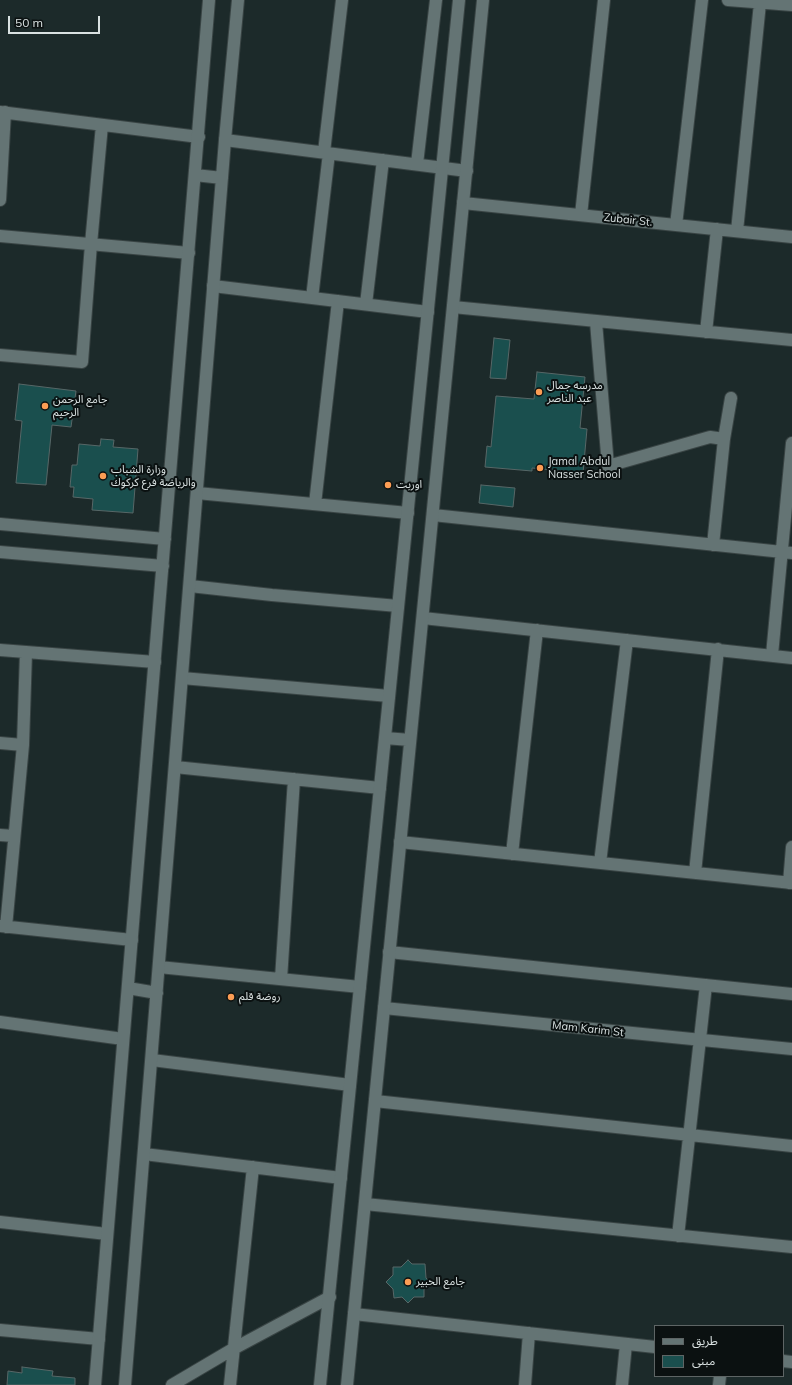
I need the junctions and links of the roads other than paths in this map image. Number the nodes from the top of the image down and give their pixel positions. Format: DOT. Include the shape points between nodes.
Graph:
graph roads {
  1 [pos="209,0"];
  2 [pos="238,0"];
  3 [pos="342,0"];
  4 [pos="436,0"];
  5 [pos="459,0"];
  6 [pos="484,0"];
  7 [pos="604,0"];
  8 [pos="702,0"];
  9 [pos="728,0"];
  10 [pos="760,2"];
  11 [pos="792,5"];
  12 [pos="2,112"];
  13 [pos="102,124"];
  14 [pos="199,137"];
  15 [pos="225,140"];
  16 [pos="327,153"];
  17 [pos="383,160"];
  18 [pos="417,164"];
  19 [pos="442,168"];
  20 [pos="467,171"];
  21 [pos="195,175"];
  22 [pos="222,178"];
  23 [pos="0,200"];
  24 [pos="463,203"];
  25 [pos="581,215"];
  26 [pos="676,225"];
  27 [pos="717,229"];
  28 [pos="737,232"];
  29 [pos="0,236"];
  30 [pos="792,237"];
  31 [pos="91,244"];
  32 [pos="189,254"];
  33 [pos="213,286"];
  34 [pos="312,298"];
  35 [pos="338,301"];
  36 [pos="366,304"];
  37 [pos="453,307"];
  38 [pos="428,312"];
  39 [pos="596,322"];
  40 [pos="706,332"];
  41 [pos="792,340"];
  42 [pos="0,355"];
  43 [pos="730,398"];
  44 [pos="724,439"];
  45 [pos="792,443"];
  46 [pos="197,493"];
  47 [pos="315,504"];
  48 [pos="408,513"];
  49 [pos="433,515"];
  50 [pos="0,524"];
  51 [pos="165,539"];
  52 [pos="713,544"];
  53 [pos="0,552"];
  54 [pos="787,553"];
  55 [pos="163,566"];
  56 [pos="190,586"];
  57 [pos="398,606"];
  58 [pos="423,618"];
  59 [pos="537,630"];
  60 [pos="627,640"];
  61 [pos="0,650"];
  62 [pos="718,650"];
  63 [pos="26,652"];
  64 [pos="772,655"];
  65 [pos="792,658"];
  66 [pos="155,662"];
  67 [pos="182,678"];
  68 [pos="389,696"];
  69 [pos="385,738"];
  70 [pos="410,740"];
  71 [pos="0,743"];
  72 [pos="23,745"];
  73 [pos="175,767"];
  74 [pos="294,780"];
  75 [pos="380,788"];
  76 [pos="0,835"];
  77 [pos="14,836"];
  78 [pos="400,842"];
  79 [pos="792,846"];
  80 [pos="512,854"];
  81 [pos="600,863"];
  82 [pos="695,873"];
  83 [pos="791,883"];
  84 [pos="3,926"];
  85 [pos="132,940"];
  86 [pos="389,952"];
  87 [pos="159,968"];
  88 [pos="281,979"];
  89 [pos="706,985"];
  90 [pos="360,987"];
  91 [pos="128,988"];
  92 [pos="157,994"];
  93 [pos="792,994"];
  94 [pos="384,1008"];
  95 [pos="0,1026"];
  96 [pos="123,1040"];
  97 [pos="700,1040"];
  98 [pos="792,1049"];
  99 [pos="152,1060"];
  100 [pos="350,1085"];
  101 [pos="375,1101"];
  102 [pos="690,1135"];
  103 [pos="792,1146"];
  104 [pos="144,1154"];
  105 [pos="252,1167"];
  106 [pos="341,1178"];
  107 [pos="365,1204"];
  108 [pos="0,1222"];
  109 [pos="107,1234"];
  110 [pos="678,1236"];
  111 [pos="792,1247"];
  112 [pos="330,1297"];
  113 [pos="354,1314"];
  114 [pos="0,1330"];
  115 [pos="529,1333"];
  116 [pos="99,1339"];
  117 [pos="626,1344"];
  118 [pos="654,1347"];
  119 [pos="233,1349"];
  120 [pos="95,1385"];
  121 [pos="125,1385"];
  122 [pos="172,1385"];
  123 [pos="230,1385"];
  124 [pos="320,1385"];
  125 [pos="347,1385"];
  126 [pos="524,1385"];
  127 [pos="622,1385"];
  1 -- 14 [label="street"];
  2 -- 15 [label="street"];
  3 -- 16 [label="street"];
  4 -- 18 [label="street"];
  5 -- 19 [label="street"];
  6 -- 20 [label="street"];
  7 -- 25 [label="street"];
  8 -- 26 [label="street"];
  9 -- 10 [label="street"];
  10 -- 11 [label="street"];
  10 -- 28 [label="street"];
  12 -- 13 [label="street"];
  12 -- 23 [label="street"];
  13 -- 14 [label="street"];
  13 -- 31 [label="street"];
  14 -- 21 [label="street"];
  15 -- 16 [label="street"];
  15 -- 22 [label="street"];
  16 -- 17 [label="street"];
  16 -- 34 [label="street"];
  17 -- 18 [label="street"];
  17 -- 36 [label="street"];
  18 -- 19 [label="street"];
  19 -- 20 [label="street"];
  19 -- 38 [label="street"];
  20 -- 24 [label="street"];
  21 -- 22 [label="street"];
  21 -- 32 [label="street"];
  22 -- 33 [label="street"];
  24 -- 25 [label="street, Zubair St."];
  24 -- 37 [label="street"];
  25 -- 26 [label="street, Zubair St."];
  26 -- 27 [label="street, Zubair St."];
  27 -- 28 [label="street, Zubair St."];
  27 -- 40 [label="street"];
  28 -- 30 [label="street, Zubair St."];
  29 -- 31 [label="street"];
  31 -- 32 [label="street"];
  31 -- 42 [label="street" via="82,362"];
  32 -- 51 [label="street"];
  33 -- 34 [label="street"];
  33 -- 46 [label="street"];
  34 -- 35 [label="street"];
  35 -- 36 [label="street"];
  35 -- 47 [label="street"];
  36 -- 38 [label="street"];
  37 -- 39 [label="street"];
  37 -- 49 [label="street"];
  38 -- 48 [label="street"];
  39 -- 40 [label="street"];
  39 -- 44 [label="street" via="608,466 710,437"];
  40 -- 41 [label="street"];
  43 -- 44 [label="street"];
  44 -- 52 [label="street"];
  45 -- 54 [label="street"];
  46 -- 47 [label="street"];
  46 -- 56 [label="street"];
  47 -- 48 [label="street"];
  48 -- 57 [label="street"];
  49 -- 52 [label="street"];
  49 -- 58 [label="street"];
  50 -- 51 [label="street"];
  51 -- 55 [label="street"];
  52 -- 54 [label="street"];
  53 -- 55 [label="street"];
  54 -- 64 [label="street"];
  55 -- 66 [label="street"];
  56 -- 57 [label="street"];
  56 -- 67 [label="street"];
  57 -- 68 [label="street"];
  58 -- 59 [label="street"];
  58 -- 70 [label="street"];
  59 -- 60 [label="street"];
  59 -- 80 [label="street"];
  60 -- 62 [label="street"];
  60 -- 81 [label="street"];
  61 -- 63 [label="street"];
  62 -- 64 [label="street"];
  62 -- 82 [label="street"];
  63 -- 66 [label="street"];
  63 -- 72 [label="street"];
  64 -- 65 [label="street"];
  66 -- 85 [label="street"];
  67 -- 68 [label="street"];
  67 -- 73 [label="street"];
  68 -- 69 [label="street"];
  69 -- 70 [label="street"];
  69 -- 75 [label="street"];
  70 -- 78 [label="street"];
  71 -- 72 [label="street"];
  72 -- 77 [label="street"];
  73 -- 74 [label="street"];
  73 -- 87 [label="street"];
  74 -- 75 [label="street"];
  74 -- 88 [label="street"];
  75 -- 90 [label="street"];
  76 -- 77 [label="street"];
  77 -- 84 [label="street"];
  78 -- 80 [label="street"];
  78 -- 86 [label="street"];
  79 -- 83 [label="street"];
  80 -- 81 [label="street"];
  81 -- 82 [label="street"];
  82 -- 83 [label="street"];
  84 -- 85 [label="street"];
  85 -- 91 [label="street"];
  86 -- 89 [label="street"];
  86 -- 94 [label="street"];
  87 -- 88 [label="street"];
  87 -- 92 [label="street"];
  88 -- 90 [label="street"];
  89 -- 93 [label="street"];
  89 -- 97 [label="street"];
  90 -- 100 [label="street"];
  91 -- 92 [label="street"];
  91 -- 96 [label="street"];
  92 -- 99 [label="street"];
  94 -- 97 [label="street, Mam Karim St"];
  94 -- 101 [label="street"];
  95 -- 96 [label="street"];
  96 -- 109 [label="street"];
  97 -- 98 [label="street, Mam Karim St"];
  97 -- 102 [label="street"];
  99 -- 100 [label="street"];
  99 -- 104 [label="street"];
  100 -- 106 [label="street"];
  101 -- 102 [label="street"];
  101 -- 107 [label="street"];
  102 -- 103 [label="street"];
  102 -- 110 [label="street"];
  104 -- 105 [label="street"];
  104 -- 121 [label="street"];
  105 -- 106 [label="street"];
  105 -- 119 [label="street"];
  106 -- 112 [label="street"];
  107 -- 110 [label="street"];
  107 -- 113 [label="street"];
  108 -- 109 [label="street"];
  109 -- 116 [label="street"];
  110 -- 111 [label="street"];
  112 -- 119 [label="street"];
  112 -- 124 [label="street"];
  113 -- 115 [label="street"];
  113 -- 125 [label="street"];
  114 -- 116 [label="street"];
  115 -- 117 [label="street"];
  115 -- 126 [label="street"];
  116 -- 120 [label="street"];
  117 -- 118 [label="street"];
  117 -- 127 [label="street"];
  119 -- 122 [label="street"];
  119 -- 123 [label="street"];
}
